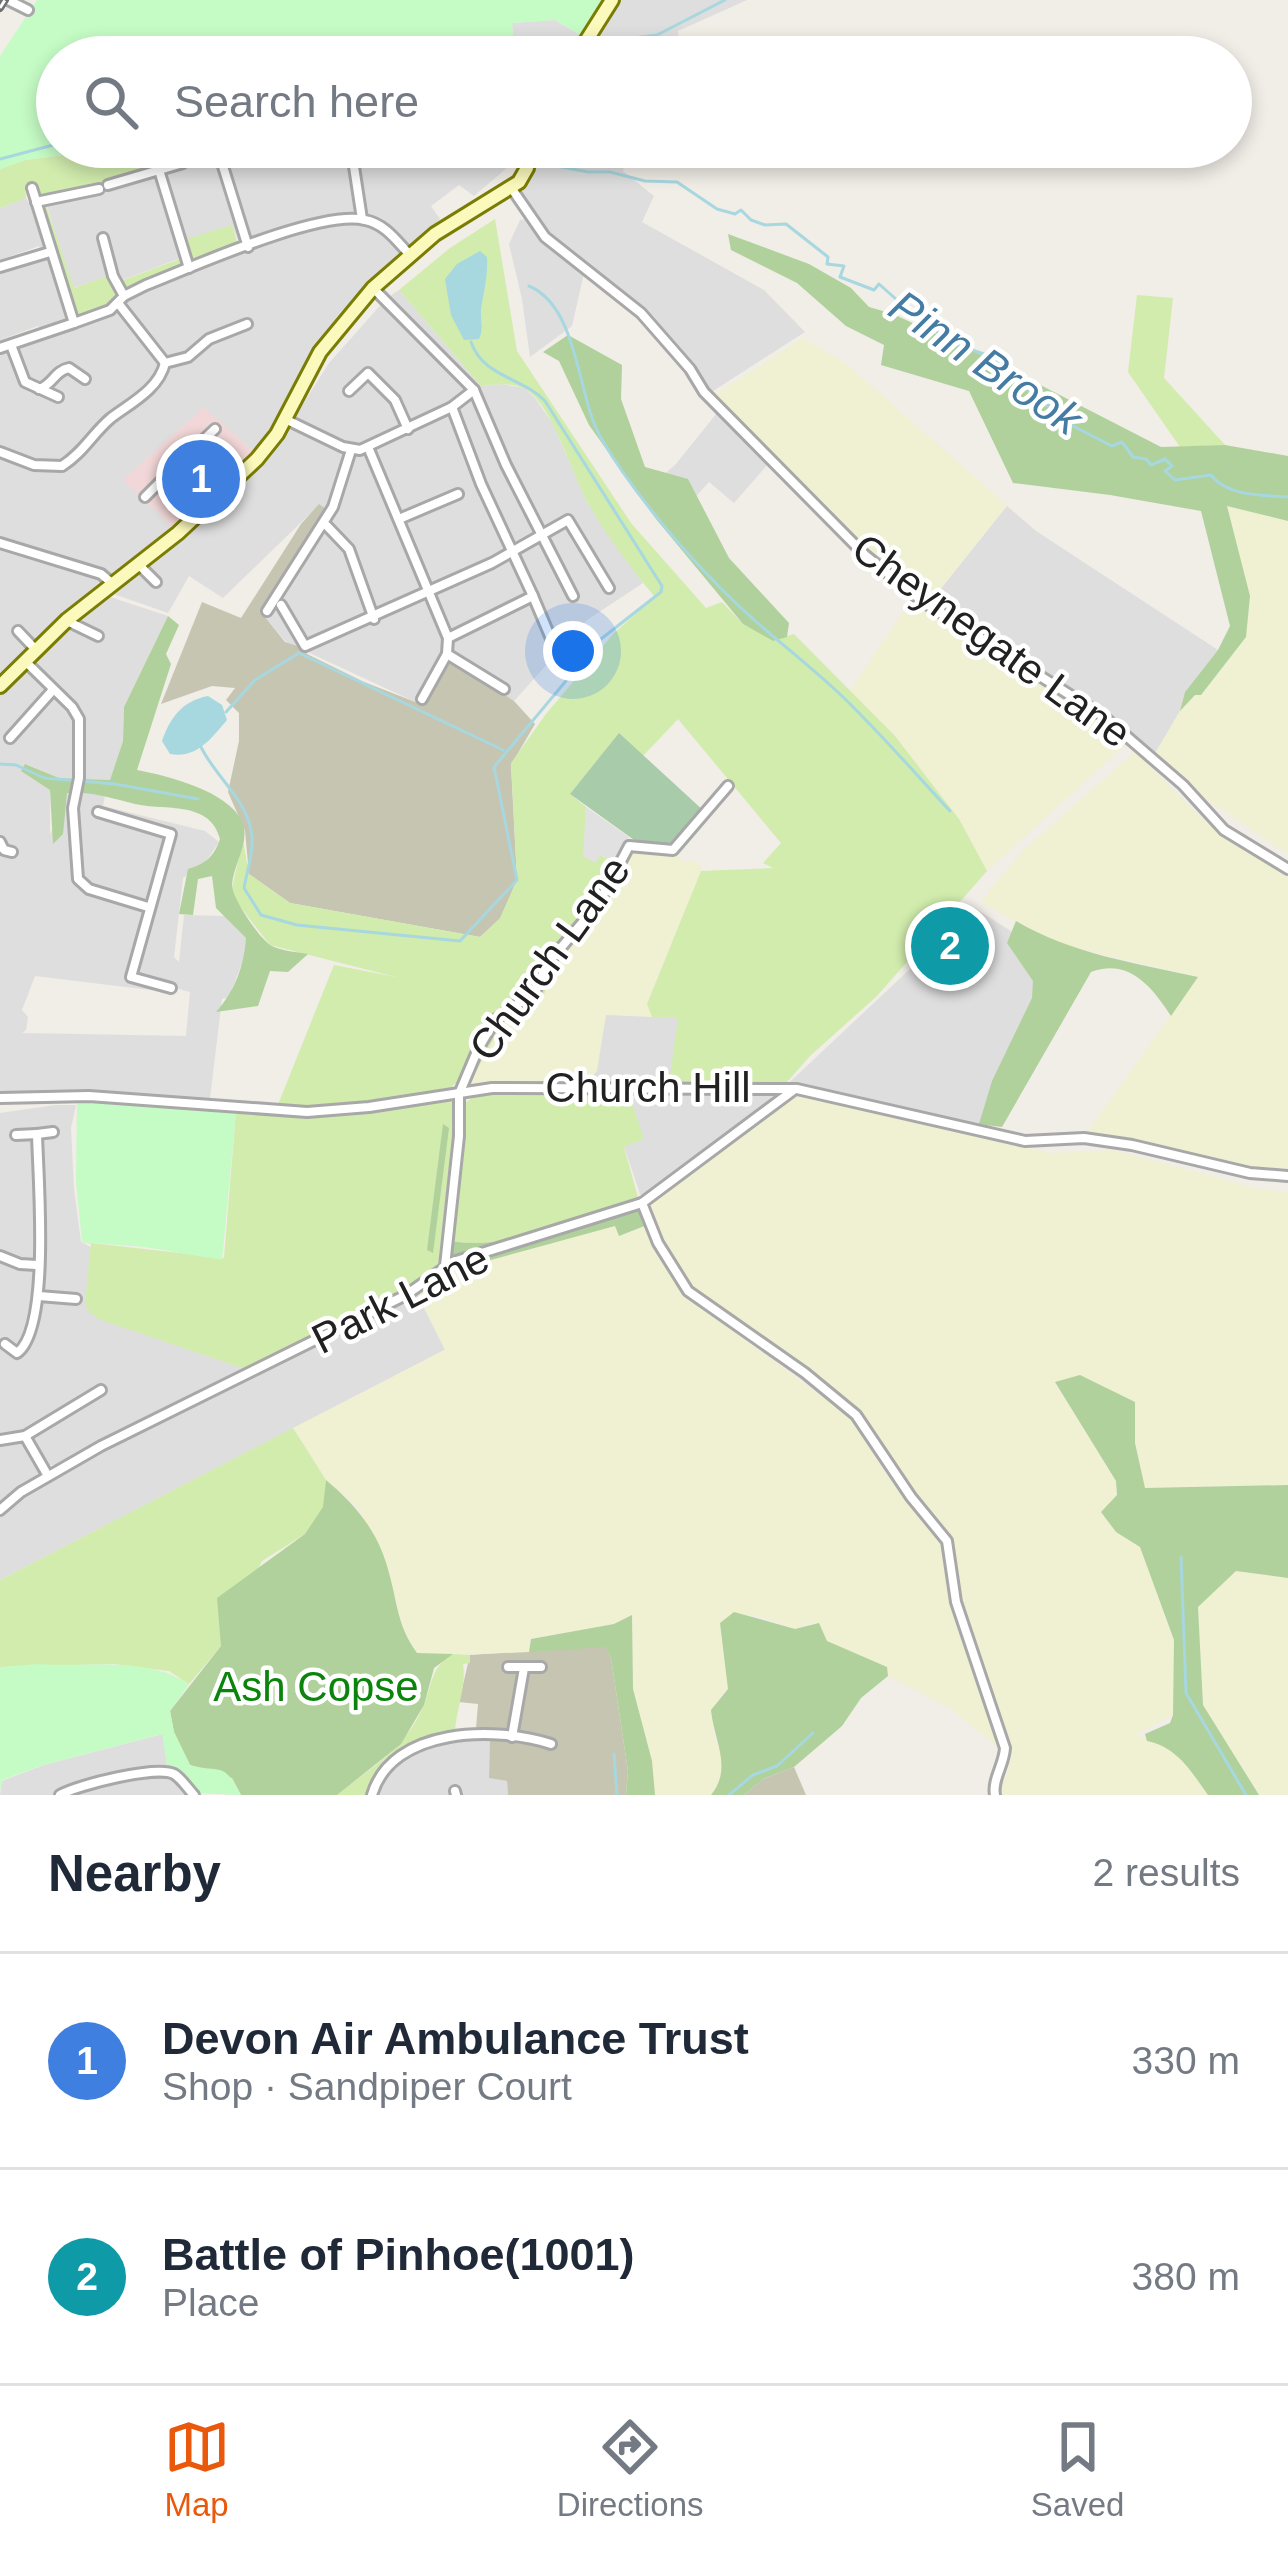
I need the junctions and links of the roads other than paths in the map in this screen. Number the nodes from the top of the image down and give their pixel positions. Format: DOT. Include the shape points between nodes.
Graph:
graph roads {
  1 [pos="8,0"];
  2 [pos="613,0"];
  3 [pos="23,8"];
  4 [pos="590,36"];
  5 [pos="166,168"];
  6 [pos="225,168"];
  7 [pos="354,168"];
  8 [pos="526,168"];
  9 [pos="159,170"];
  10 [pos="32,188"];
  11 [pos="512,189"];
  12 [pos="36,202"];
  13 [pos="362,219"];
  14 [pos="103,238"];
  15 [pos="248,247"];
  16 [pos="50,252"];
  17 [pos="409,254"];
  18 [pos="0,267"];
  19 [pos="189,268"];
  20 [pos="373,288"];
  21 [pos="121,300"];
  22 [pos="74,323"];
  23 [pos="247,324"];
  24 [pos="11,345"];
  25 [pos="0,348"];
  26 [pos="165,363"];
  27 [pos="85,379"];
  28 [pos="34,389"];
  29 [pos="474,390"];
  30 [pos="349,391"];
  31 [pos="58,397"];
  32 [pos="452,407"];
  33 [pos="285,419"];
  34 [pos="215,429"];
  35 [pos="408,429"];
  36 [pos="368,447"];
  37 [pos="351,450"];
  38 [pos="0,452"];
  39 [pos="174,469"];
  40 [pos="458,494"];
  41 [pos="145,497"];
  42 [pos="209,504"];
  43 [pos="399,519"];
  44 [pos="327,526"];
  45 [pos="541,535"];
  46 [pos="0,543"];
  47 [pos="514,550"];
  48 [pos="139,565"];
  49 [pos="156,583"];
  50 [pos="113,584"];
  51 [pos="609,588"];
  52 [pos="430,592"];
  53 [pos="533,596"];
  54 [pos="573,596"];
  55 [pos="281,605"];
  56 [pos="267,611"];
  57 [pos="374,619"];
  58 [pos="67,620"];
  59 [pos="18,632"];
  60 [pos="98,636"];
  61 [pos="448,638"];
  62 [pos="552,641"];
  63 [pos="447,654"];
  64 [pos="31,655"];
  65 [pos="0,686"];
  66 [pos="504,689"];
  67 [pos="52,691"];
  68 [pos="422,699"];
  69 [pos="10,738"];
  70 [pos="728,786"];
  71 [pos="98,812"];
  72 [pos="1288,869"];
  73 [pos="148,907"];
  74 [pos="171,988"];
  75 [pos="797,1089"];
  76 [pos="459,1094"];
  77 [pos="0,1098"];
  78 [pos="53,1132"];
  79 [pos="37,1134"];
  80 [pos="16,1135"];
  81 [pos="1288,1177"];
  82 [pos="642,1203"];
  83 [pos="0,1256"];
  84 [pos="38,1265"];
  85 [pos="446,1268"];
  86 [pos="39,1296"];
  87 [pos="76,1299"];
  88 [pos="5,1344"];
  89 [pos="100,1390"];
  90 [pos="25,1436"];
  91 [pos="0,1440"];
  92 [pos="49,1476"];
  93 [pos="0,1510"];
  94 [pos="508,1667"];
  95 [pos="541,1667"];
  96 [pos="524,1668"];
  97 [pos="512,1737"];
  98 [pos="551,1744"];
  99 [pos="60,1795"];
  100 [pos="194,1795"];
  101 [pos="372,1795"];
  102 [pos="995,1795"];
  1 -- 3 [label="street"];
  2 -- 4 [label="street"];
  5 -- 9 [label="street"];
  6 -- 15 [label="street"];
  7 -- 13 [label="street"];
  8 -- 11 [label="street"];
  9 -- 12 [label="street"];
  9 -- 19 [label="street"];
  10 -- 12 [label="street"];
  11 -- 17 [label="street"];
  11 -- 72 [label="street, Cheynegate Lane" via="544,237 640,313 704,392 865,555 922,601 1103,716 1224,830"];
  12 -- 16 [label="street"];
  13 -- 15 [label="street" via="328,221"];
  13 -- 17 [label="street" via="385,228"];
  14 -- 21 [label="street"];
  15 -- 19 [label="street"];
  16 -- 18 [label="street"];
  16 -- 22 [label="street"];
  17 -- 20 [label="street"];
  19 -- 21 [label="street"];
  20 -- 29 [label="street"];
  20 -- 33 [label="street" via="320,352"];
  21 -- 22 [label="street"];
  21 -- 26 [label="street"];
  22 -- 24 [label="street"];
  23 -- 26 [label="street"];
  24 -- 25 [label="street"];
  24 -- 28 [label="street" via="20,376"];
  26 -- 38 [label="street" via="68,463 50,468"];
  27 -- 28 [label="street" via="69,368"];
  28 -- 31 [label="street"];
  29 -- 32 [label="street"];
  29 -- 45 [label="street"];
  30 -- 35 [label="street" via="368,373 395,400"];
  32 -- 35 [label="street"];
  32 -- 47 [label="street"];
  33 -- 37 [label="street"];
  33 -- 42 [label="street" via="264,452"];
  34 -- 39 [label="street"];
  35 -- 36 [label="street"];
  36 -- 37 [label="street"];
  36 -- 43 [label="street"];
  37 -- 56 [label="street" via="333,507"];
  39 -- 41 [label="street"];
  39 -- 42 [label="street"];
  40 -- 43 [label="street"];
  42 -- 48 [label="street"];
  43 -- 52 [label="street"];
  44 -- 57 [label="street" via="349,549"];
  45 -- 47 [label="street"];
  45 -- 51 [label="street" via="568,520"];
  45 -- 54 [label="street"];
  46 -- 50 [label="street"];
  47 -- 52 [label="street"];
  47 -- 53 [label="street"];
  48 -- 49 [label="street"];
  48 -- 50 [label="street"];
  50 -- 58 [label="street"];
  52 -- 57 [label="street"];
  52 -- 61 [label="street"];
  53 -- 61 [label="street"];
  53 -- 62 [label="street"];
  55 -- 57 [label="street" via="305,646"];
  58 -- 60 [label="street"];
  58 -- 64 [label="street"];
  59 -- 64 [label="street"];
  61 -- 63 [label="street"];
  63 -- 66 [label="street"];
  63 -- 68 [label="street"];
  64 -- 65 [label="street"];
  64 -- 67 [label="street"];
  67 -- 69 [label="street"];
  67 -- 73 [label="street" via="76,713 78,879"];
  70 -- 76 [label="street, Church Lane" via="673,850 629,845 535,992 495,1020"];
  71 -- 73 [label="street" via="171,834"];
  73 -- 74 [label="street" via="131,977"];
  75 -- 76 [label="street, Church Hill" via="535,1086"];
  75 -- 81 [label="street, Church Hill" via="1025,1141 1084,1138"];
  75 -- 82 [label="street, Park Lane"];
  76 -- 77 [label="street, Church Hill" via="307,1112 89,1096"];
  76 -- 85 [label="street, Church Lane"];
  78 -- 79 [label="street"];
  79 -- 80 [label="street"];
  79 -- 84 [label="street"];
  82 -- 85 [label="street, Park Lane"];
  82 -- 102 [label="street" via="688,1291 856,1415 947,1540 956,1602 1005,1748"];
  83 -- 84 [label="street"];
  84 -- 86 [label="street"];
  85 -- 92 [label="street, Park Lane"];
  86 -- 87 [label="street"];
  86 -- 88 [label="street" via="29,1342 17,1353"];
  89 -- 90 [label="street"];
  90 -- 91 [label="street"];
  90 -- 92 [label="street"];
  92 -- 93 [label="street, Park Lane"];
  94 -- 96 [label="street"];
  95 -- 96 [label="street"];
  96 -- 97 [label="street"];
  97 -- 98 [label="street"];
  97 -- 101 [label="street" via="446,1737 414,1747 384,1770"];
  99 -- 100 [label="street" via="151,1771 176,1775"];
}
